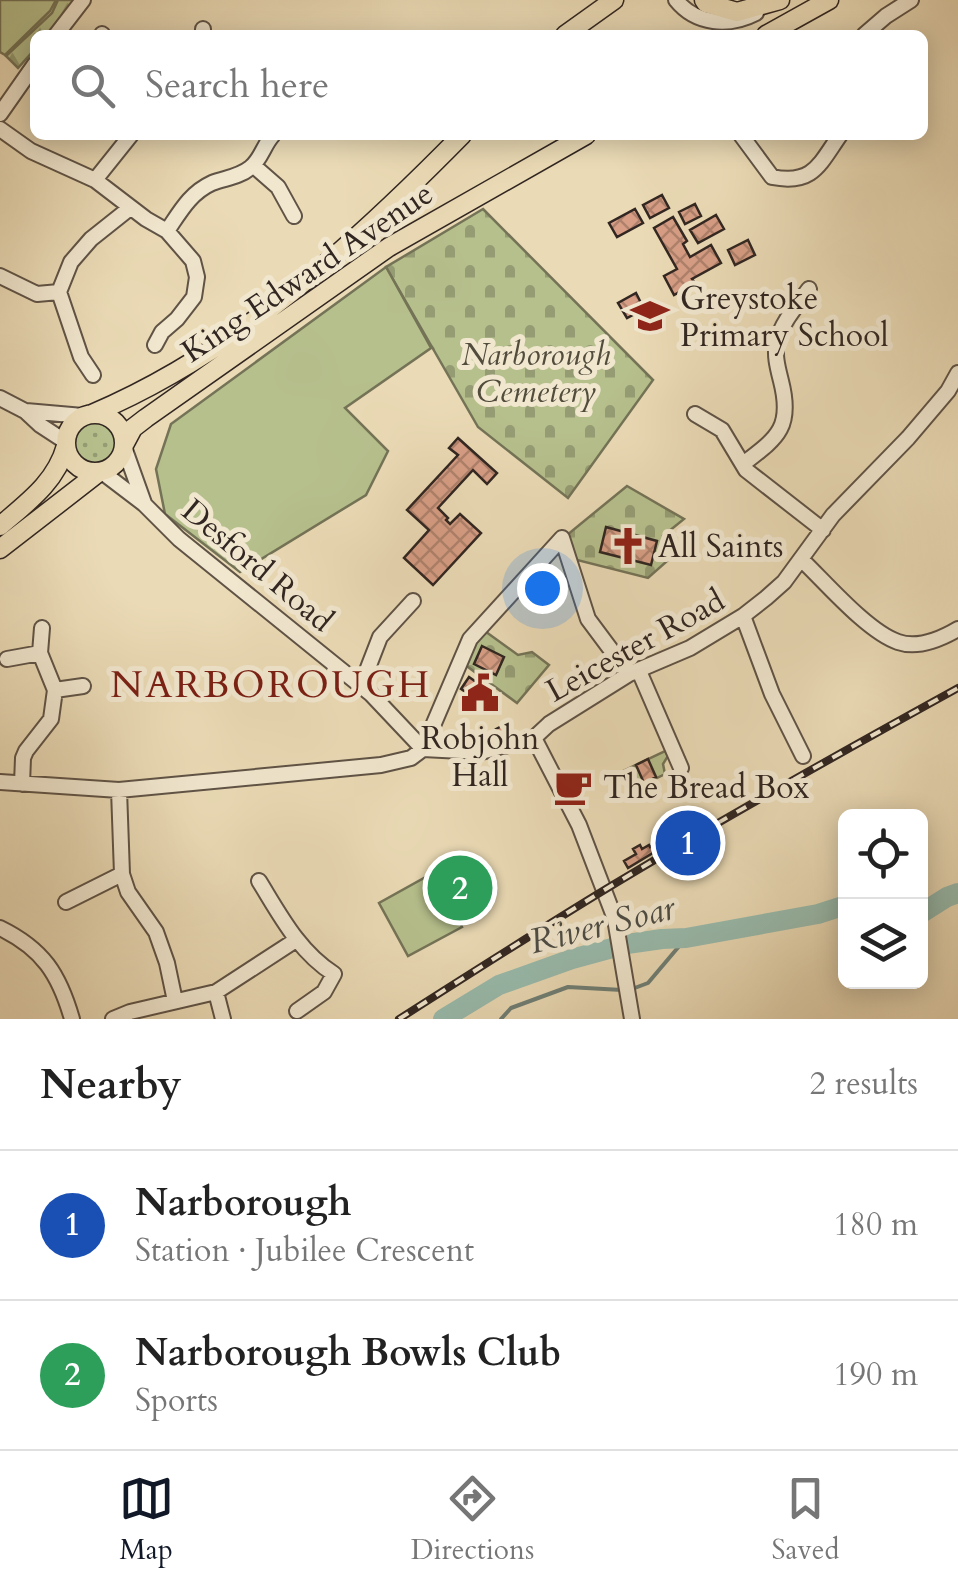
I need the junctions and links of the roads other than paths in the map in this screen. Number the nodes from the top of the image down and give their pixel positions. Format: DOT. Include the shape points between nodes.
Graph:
graph roads {
  1 [pos="83,0"];
  2 [pos="605,0"];
  3 [pos="614,0"];
  4 [pos="676,0"];
  5 [pos="704,0"];
  6 [pos="779,0"];
  7 [pos="829,0"];
  8 [pos="911,0"];
  9 [pos="592,16"];
  10 [pos="60,30"];
  11 [pos="572,30"];
  12 [pos="775,30"];
  13 [pos="870,30"];
  14 [pos="30,71"];
  15 [pos="0,114"];
  16 [pos="0,129"];
  17 [pos="127,140"];
  18 [pos="268,140"];
  19 [pos="457,140"];
  20 [pos="577,140"];
  21 [pos="745,140"];
  22 [pos="837,140"];
  23 [pos="254,166"];
  24 [pos="95,180"];
  25 [pos="130,208"];
  26 [pos="294,216"];
  27 [pos="166,230"];
  28 [pos="0,276"];
  29 [pos="809,289"];
  30 [pos="59,292"];
  31 [pos="155,346"];
  32 [pos="958,373"];
  33 [pos="93,375"];
  34 [pos="0,398"];
  35 [pos="941,399"];
  36 [pos="958,406"];
  37 [pos="25,410"];
  38 [pos="695,414"];
  39 [pos="88,415"];
  40 [pos="66,444"];
  41 [pos="124,445"];
  42 [pos="742,464"];
  43 [pos="100,472"];
  44 [pos="144,504"];
  45 [pos="0,526"];
  46 [pos="823,530"];
  47 [pos="0,549"];
  48 [pos="802,560"];
  49 [pos="412,601"];
  50 [pos="743,616"];
  51 [pos="42,628"];
  52 [pos="958,629"];
  53 [pos="40,653"];
  54 [pos="7,659"];
  55 [pos="634,672"];
  56 [pos="84,686"];
  57 [pos="361,686"];
  58 [pos="55,690"];
  59 [pos="534,738"];
  60 [pos="423,750"];
  61 [pos="803,756"];
  62 [pos="681,768"];
  63 [pos="0,782"];
  64 [pos="22,784"];
  65 [pos="118,790"];
  66 [pos="122,874"];
  67 [pos="259,881"];
  68 [pos="66,902"];
  69 [pos="0,928"];
  70 [pos="296,940"];
  71 [pos="216,992"];
  72 [pos="174,1001"];
  73 [pos="296,1011"];
  74 [pos="72,1019"];
  75 [pos="112,1019"];
  76 [pos="223,1019"];
  77 [pos="632,1019"];
  1 -- 10 [label="street"];
  2 -- 9 [label="street"];
  3 -- 9 [label="main road"];
  4 -- 6 [label="street" via="702,20 740,21"];
  5 -- 6 [label="main road" via="736,12"];
  7 -- 12 [label="main road"];
  8 -- 13 [label="street"];
  9 -- 11 [label="main road"];
  14 -- 15 [label="street"];
  16 -- 24 [label="street"];
  17 -- 24 [label="street"];
  18 -- 23 [label="street"];
  19 -- 39 [label="main road, King Edward Avenue" via="304,282 182,370"];
  20 -- 41 [label="main road, King Edward Avenue" via="389,247 146,418"];
  21 -- 22 [label="street" via="772,177 791,180 815,171"];
  23 -- 26 [label="street" via="278,187"];
  23 -- 27 [label="street" via="194,194"];
  24 -- 25 [label="street"];
  25 -- 27 [label="street"];
  25 -- 30 [label="street" via="71,262"];
  27 -- 31 [label="street" via="194,261 197,277 194,297"];
  28 -- 30 [label="street" via="37,294"];
  29 -- 42 [label="street" via="777,342 784,394 777,438"];
  30 -- 33 [label="street"];
  32 -- 35 [label="street, Leicester Road"];
  34 -- 37 [label="street"];
  35 -- 36 [label="street"];
  35 -- 46 [label="street, Leicester Road"];
  37 -- 39 [label="street"];
  37 -- 40 [label="street"];
  38 -- 42 [label="street" via="722,430"];
  39 -- 40 [label="main road" via="70,426"];
  39 -- 41 [label="main road" via="111,418"];
  40 -- 43 [label="main road" via="80,468"];
  40 -- 45 [label="main road" via="56,472"];
  41 -- 43 [label="main road, King Edward Avenue" via="117,463"];
  41 -- 44 [label="street, Desford Road"];
  42 -- 46 [label="street"];
  43 -- 44 [label="street, Desford Road"];
  43 -- 47 [label="main road, King Edward Avenue"];
  44 -- 57 [label="street, Desford Road"];
  46 -- 48 [label="street, Leicester Road"];
  48 -- 50 [label="street, Leicester Road"];
  48 -- 52 [label="street" via="874,628 900,643 934,642"];
  49 -- 57 [label="street" via="380,637"];
  50 -- 55 [label="street, Leicester Road"];
  50 -- 61 [label="street"];
  51 -- 53 [label="street"];
  53 -- 54 [label="street"];
  53 -- 58 [label="street"];
  55 -- 59 [label="street, Leicester Road"];
  55 -- 60 [label="street" via="588,618 562,538 470,639"];
  55 -- 62 [label="street"];
  56 -- 58 [label="street"];
  57 -- 60 [label="street, Desford Road"];
  58 -- 64 [label="street" via="51,720 26,751"];
  59 -- 60 [label="street" via="481,752"];
  59 -- 77 [label="street" via="579,825 619,934"];
  60 -- 65 [label="street" via="381,765"];
  63 -- 64 [label="street"];
  64 -- 65 [label="street"];
  65 -- 66 [label="street"];
  66 -- 68 [label="street"];
  66 -- 72 [label="street" via="156,932"];
  67 -- 70 [label="street"];
  69 -- 74 [label="street" via="45,960"];
  70 -- 71 [label="street"];
  70 -- 73 [label="street" via="334,974 324,992"];
  71 -- 72 [label="street"];
  71 -- 76 [label="street"];
  72 -- 75 [label="street"];
}
